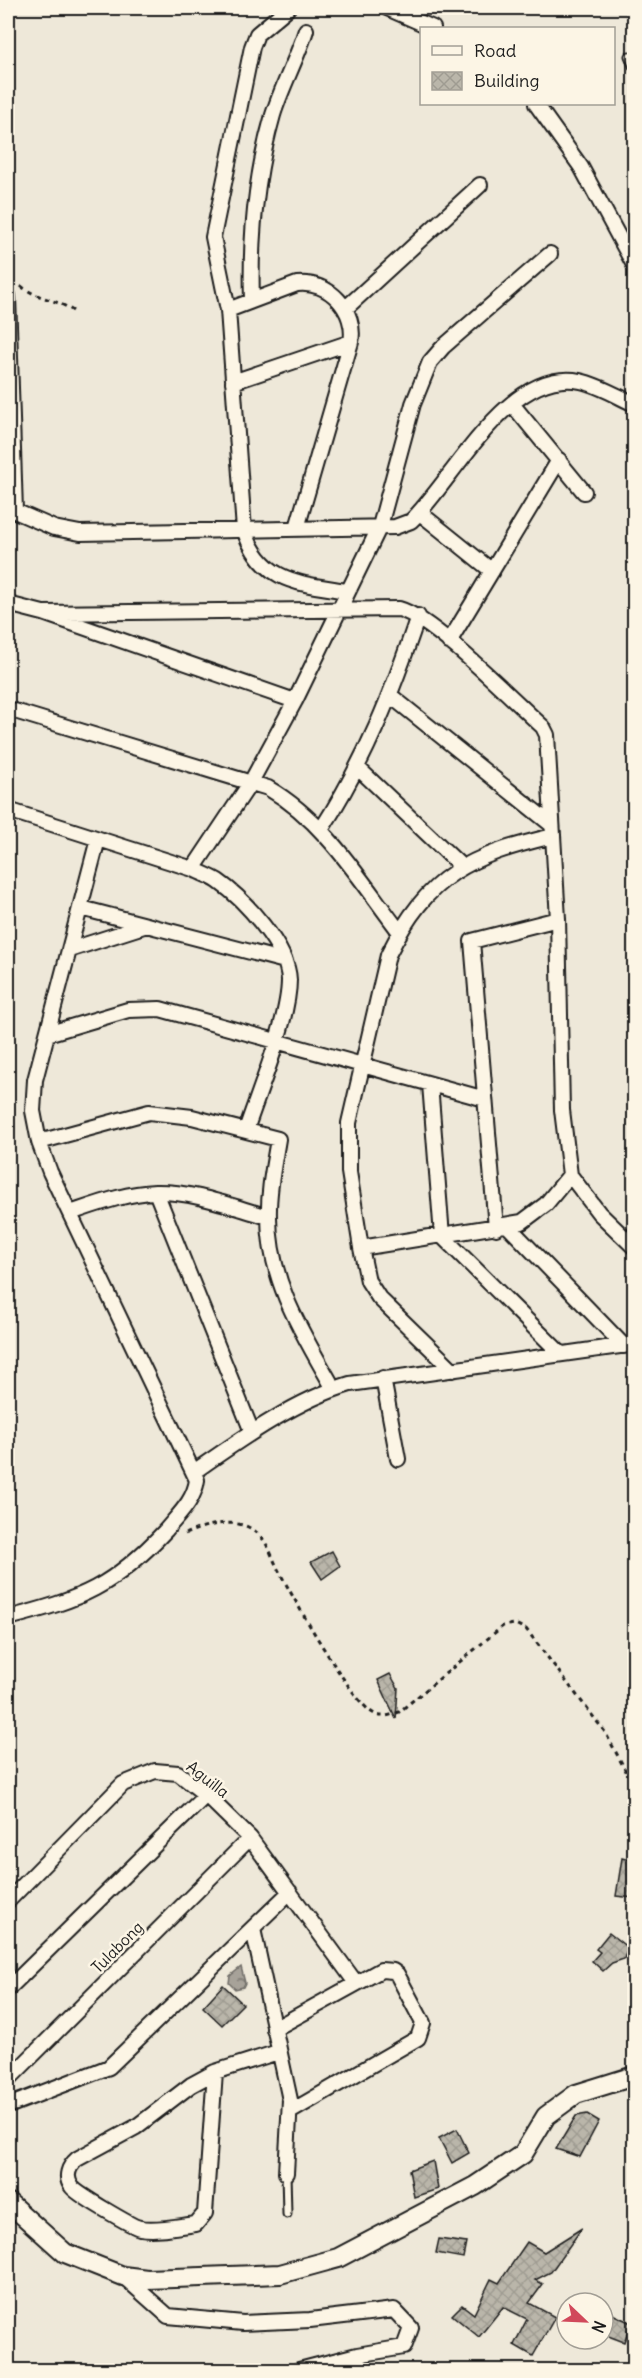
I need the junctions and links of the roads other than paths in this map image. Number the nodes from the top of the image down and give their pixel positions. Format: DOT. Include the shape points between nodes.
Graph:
graph roads {
  1 [pos="288,8"];
  2 [pos="387,8"];
  3 [pos="431,27"];
  4 [pos="306,30"];
  5 [pos="629,56"];
  6 [pos="634,68"];
  7 [pos="537,105"];
  8 [pos="480,186"];
  9 [pos="550,254"];
  10 [pos="634,265"];
  11 [pos="11,289"];
  12 [pos="252,301"];
  13 [pos="346,308"];
  14 [pos="228,310"];
  15 [pos="351,342"];
  16 [pos="9,354"];
  17 [pos="233,382"];
  18 [pos="512,404"];
  19 [pos="634,405"];
  20 [pos="10,439"];
  21 [pos="559,460"];
  22 [pos="584,492"];
  23 [pos="11,510"];
  24 [pos="420,513"];
  25 [pos="380,526"];
  26 [pos="297,528"];
  27 [pos="244,530"];
  28 [pos="492,571"];
  29 [pos="347,591"];
  30 [pos="8,604"];
  31 [pos="338,610"];
  32 [pos="43,613"];
  33 [pos="418,616"];
  34 [pos="449,642"];
  35 [pos="391,696"];
  36 [pos="295,701"];
  37 [pos="8,709"];
  38 [pos="358,768"];
  39 [pos="251,782"];
  40 [pos="8,810"];
  41 [pos="321,830"];
  42 [pos="553,830"];
  43 [pos="98,839"];
  44 [pos="461,866"];
  45 [pos="193,869"];
  46 [pos="81,908"];
  47 [pos="558,919"];
  48 [pos="147,925"];
  49 [pos="399,931"];
  50 [pos="69,950"];
  51 [pos="285,961"];
  52 [pos="46,1034"];
  53 [pos="275,1040"];
  54 [pos="361,1065"];
  55 [pos="430,1084"];
  56 [pos="485,1099"];
  57 [pos="246,1130"];
  58 [pos="39,1142"];
  59 [pos="570,1175"];
  60 [pos="156,1192"];
  61 [pos="70,1213"];
  62 [pos="268,1217"];
  63 [pos="502,1227"];
  64 [pos="442,1236"];
  65 [pos="634,1247"];
  66 [pos="360,1248"];
  67 [pos="629,1345"];
  68 [pos="560,1353"];
  69 [pos="453,1370"];
  70 [pos="383,1378"];
  71 [pos="334,1389"];
  72 [pos="252,1432"];
  73 [pos="398,1459"];
  74 [pos="195,1471"];
  75 [pos="8,1618"];
  76 [pos="206,1795"];
  77 [pos="250,1838"];
  78 [pos="290,1892"];
  79 [pos="8,1901"];
  80 [pos="253,1929"];
  81 [pos="356,1983"];
  82 [pos="8,1989"];
  83 [pos="274,2029"];
  84 [pos="278,2052"];
  85 [pos="215,2072"];
  86 [pos="634,2076"];
  87 [pos="8,2080"];
  88 [pos="8,2106"];
  89 [pos="290,2112"];
  90 [pos="286,2173"];
  91 [pos="8,2202"];
  92 [pos="287,2214"];
  93 [pos="123,2276"];
  94 [pos="299,2370"];
  1 -- 14 [label="street" via="257,34 252,47 214,220 215,257"];
  2 -- 3 [label="street"];
  4 -- 12 [label="street" via="273,115 264,158 250,259"];
  5 -- 6 [label="lane"];
  7 -- 10 [label="street" via="581,167"];
  8 -- 13 [label="street"];
  9 -- 25 [label="street" via="442,347 430,362 412,404"];
  11 -- 16 [label="street"];
  12 -- 13 [label="street" via="309,282 323,288"];
  12 -- 14 [label="street"];
  13 -- 15 [label="street" via="353,331"];
  14 -- 17 [label="street"];
  15 -- 17 [label="street"];
  15 -- 26 [label="street"];
  16 -- 20 [label="street"];
  17 -- 27 [label="street"];
  18 -- 19 [label="street" via="543,384 564,379 581,381"];
  18 -- 21 [label="street"];
  18 -- 24 [label="street" via="485,430"];
  20 -- 23 [label="street"];
  21 -- 22 [label="street"];
  21 -- 28 [label="street"];
  23 -- 27 [label="street" via="54,528 80,533"];
  24 -- 25 [label="street" via="404,525"];
  24 -- 28 [label="street"];
  25 -- 26 [label="street"];
  25 -- 29 [label="street"];
  26 -- 27 [label="street"];
  27 -- 29 [label="street" via="261,563 276,575 293,582"];
  28 -- 34 [label="street"];
  29 -- 31 [label="street"];
  30 -- 32 [label="street"];
  31 -- 32 [label="street"];
  31 -- 33 [label="street" via="399,609"];
  31 -- 36 [label="street"];
  32 -- 36 [label="street"];
  33 -- 34 [label="street"];
  33 -- 35 [label="street"];
  34 -- 42 [label="street" via="548,735"];
  35 -- 38 [label="street"];
  35 -- 42 [label="street"];
  36 -- 39 [label="street"];
  37 -- 39 [label="street"];
  38 -- 41 [label="street"];
  38 -- 44 [label="street"];
  39 -- 41 [label="street" via="286,799"];
  39 -- 45 [label="street"];
  40 -- 43 [label="street"];
  41 -- 49 [label="street"];
  42 -- 44 [label="street"];
  42 -- 47 [label="street"];
  43 -- 45 [label="street"];
  43 -- 46 [label="street"];
  44 -- 49 [label="street" via="434,888"];
  45 -- 51 [label="street" via="217,880 234,895 270,936"];
  46 -- 48 [label="street"];
  46 -- 50 [label="street"];
  47 -- 56 [label="street" via="472,941"];
  47 -- 59 [label="street" via="562,1110"];
  48 -- 50 [label="street"];
  48 -- 51 [label="street"];
  49 -- 54 [label="street" via="388,955"];
  50 -- 52 [label="street"];
  51 -- 53 [label="street" via="289,980"];
  52 -- 53 [label="street" via="146,1008 178,1012"];
  52 -- 58 [label="street" via="35,1080 33,1111"];
  53 -- 54 [label="street"];
  53 -- 57 [label="street"];
  54 -- 55 [label="street"];
  54 -- 66 [label="street" via="347,1147"];
  55 -- 56 [label="street"];
  55 -- 64 [label="street"];
  56 -- 63 [label="street"];
  57 -- 58 [label="street" via="149,1112"];
  57 -- 62 [label="street" via="278,1139"];
  58 -- 61 [label="street"];
  59 -- 63 [label="street" via="534,1215"];
  59 -- 65 [label="street" via="599,1213"];
  60 -- 61 [label="street" via="108,1200"];
  60 -- 62 [label="street" via="183,1194"];
  60 -- 72 [label="street"];
  61 -- 74 [label="street"];
  62 -- 71 [label="street" via="276,1275 285,1299"];
  63 -- 64 [label="street"];
  63 -- 67 [label="street"];
  64 -- 66 [label="street"];
  64 -- 68 [label="street"];
  66 -- 69 [label="street" via="368,1281 379,1298"];
  67 -- 68 [label="street"];
  68 -- 69 [label="street"];
  69 -- 70 [label="street"];
  70 -- 71 [label="street"];
  70 -- 73 [label="street"];
  71 -- 72 [label="street"];
  72 -- 74 [label="street"];
  74 -- 75 [label="street" via="195,1490 189,1503 108,1583 85,1595"];
  76 -- 77 [label="street, Aguilla"];
  76 -- 79 [label="street, Aguilla" via="178,1773 155,1771 123,1784"];
  76 -- 82 [label="street"];
  77 -- 78 [label="street, Aguilla"];
  77 -- 87 [label="street, Tulabong"];
  78 -- 80 [label="street"];
  78 -- 81 [label="street, Aguilla"];
  80 -- 83 [label="street"];
  80 -- 88 [label="street" via="109,2067"];
  81 -- 83 [label="street"];
  81 -- 89 [label="street" via="381,1970 393,1971 423,2023 421,2034"];
  83 -- 84 [label="street"];
  84 -- 85 [label="street"];
  84 -- 89 [label="street"];
  85 -- 85 [label="street" via="191,2085 136,2127 77,2158 67,2175 72,2188 135,2227 196,2224 205,2213"];
  86 -- 93 [label="street" via="576,2094 546,2116 523,2154 475,2186 338,2258 280,2274 147,2279"];
  89 -- 90 [label="street"];
  90 -- 92 [label="lane"];
  91 -- 93 [label="street" via="65,2253"];
  93 -- 94 [label="street" via="168,2316 243,2323 394,2310 411,2328 404,2347"];
}
